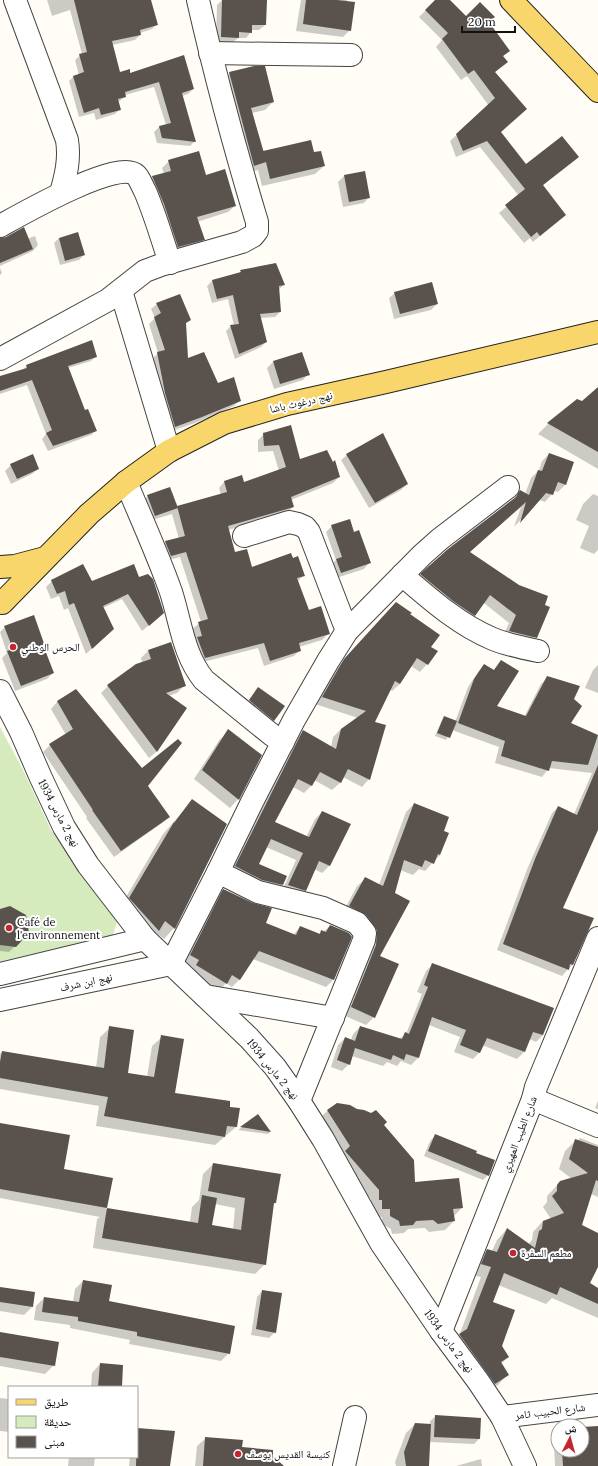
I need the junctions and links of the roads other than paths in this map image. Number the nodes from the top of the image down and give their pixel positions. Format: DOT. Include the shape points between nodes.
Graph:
graph roads {
  1 [pos="15,0"];
  2 [pos="198,0"];
  3 [pos="511,0"];
  4 [pos="210,53"];
  5 [pos="351,55"];
  6 [pos="598,91"];
  7 [pos="62,193"];
  8 [pos="0,226"];
  9 [pos="170,263"];
  10 [pos="121,291"];
  11 [pos="598,332"];
  12 [pos="0,359"];
  13 [pos="169,451"];
  14 [pos="126,482"];
  15 [pos="508,487"];
  16 [pos="244,536"];
  17 [pos="46,558"];
  18 [pos="0,567"];
  19 [pos="0,572"];
  20 [pos="402,576"];
  21 [pos="1,603"];
  22 [pos="347,630"];
  23 [pos="538,651"];
  24 [pos="0,691"];
  25 [pos="0,716"];
  26 [pos="21,732"];
  27 [pos="283,742"];
  28 [pos="218,872"];
  29 [pos="598,938"];
  30 [pos="145,939"];
  31 [pos="171,964"];
  32 [pos="0,974"];
  33 [pos="590,979"];
  34 [pos="205,996"];
  35 [pos="0,1000"];
  36 [pos="333,1018"];
  37 [pos="533,1099"];
  38 [pos="299,1101"];
  39 [pos="598,1126"];
  40 [pos="441,1331"];
  41 [pos="598,1405"];
  42 [pos="355,1417"];
  43 [pos="502,1417"];
  44 [pos="344,1466"];
  45 [pos="526,1466"];
  1 -- 7 [label="street" via="67,140 68,169"];
  2 -- 4 [label="street"];
  3 -- 6 [label="main road"];
  4 -- 5 [label="street"];
  4 -- 9 [label="street" via="257,222 257,231 242,242"];
  7 -- 8 [label="street"];
  7 -- 9 [label="street" via="120,171 135,173 150,203"];
  9 -- 10 [label="street" via="146,272"];
  10 -- 12 [label="street"];
  10 -- 13 [label="street"];
  11 -- 13 [label="main road, نهج درغوث باشا" via="259,412 224,423"];
  13 -- 14 [label="main road, نهج درغوث باشا"];
  14 -- 17 [label="main road, نهج درغوث باشا" via="89,514"];
  14 -- 27 [label="street" via="171,593 185,645 195,669 209,685"];
  15 -- 20 [label="street" via="440,539"];
  16 -- 22 [label="street" via="289,522 305,527"];
  17 -- 18 [label="main road"];
  17 -- 21 [label="main road, نهج درغوث باشا"];
  19 -- 21 [label="main road" via="6,588"];
  20 -- 22 [label="street"];
  20 -- 23 [label="street" via="439,606 478,632 504,643"];
  22 -- 27 [label="street"];
  24 -- 26 [label="street, نهج 2 مارس 1934"];
  25 -- 26 [label="street"];
  26 -- 30 [label="street, نهج 2 مارس 1934" via="64,827 88,865"];
  27 -- 28 [label="street"];
  28 -- 31 [label="street"];
  28 -- 36 [label="street" via="258,892 322,908 357,923 366,933"];
  29 -- 33 [label="street, شارع الطيب المهيري"];
  30 -- 31 [label="street, نهج 2 مارس 1934"];
  30 -- 32 [label="street"];
  31 -- 34 [label="street, نهج 2 مارس 1934"];
  31 -- 35 [label="street, نهج ابن شرف"];
  33 -- 37 [label="street, شارع الطيب المهيري" via="536,1087"];
  34 -- 36 [label="street"];
  34 -- 38 [label="street, نهج 2 مارس 1934" via="275,1067"];
  36 -- 38 [label="street"];
  37 -- 39 [label="street"];
  37 -- 40 [label="street, شارع الطيب المهيري"];
  38 -- 40 [label="street, نهج 2 مارس 1934" via="381,1243"];
  40 -- 43 [label="street, نهج 2 مارس 1934"];
  41 -- 43 [label="street, شارع الحبيب ثامر"];
  42 -- 44 [label="street"];
  43 -- 45 [label="street, نهج 2 مارس 1934"];
}
